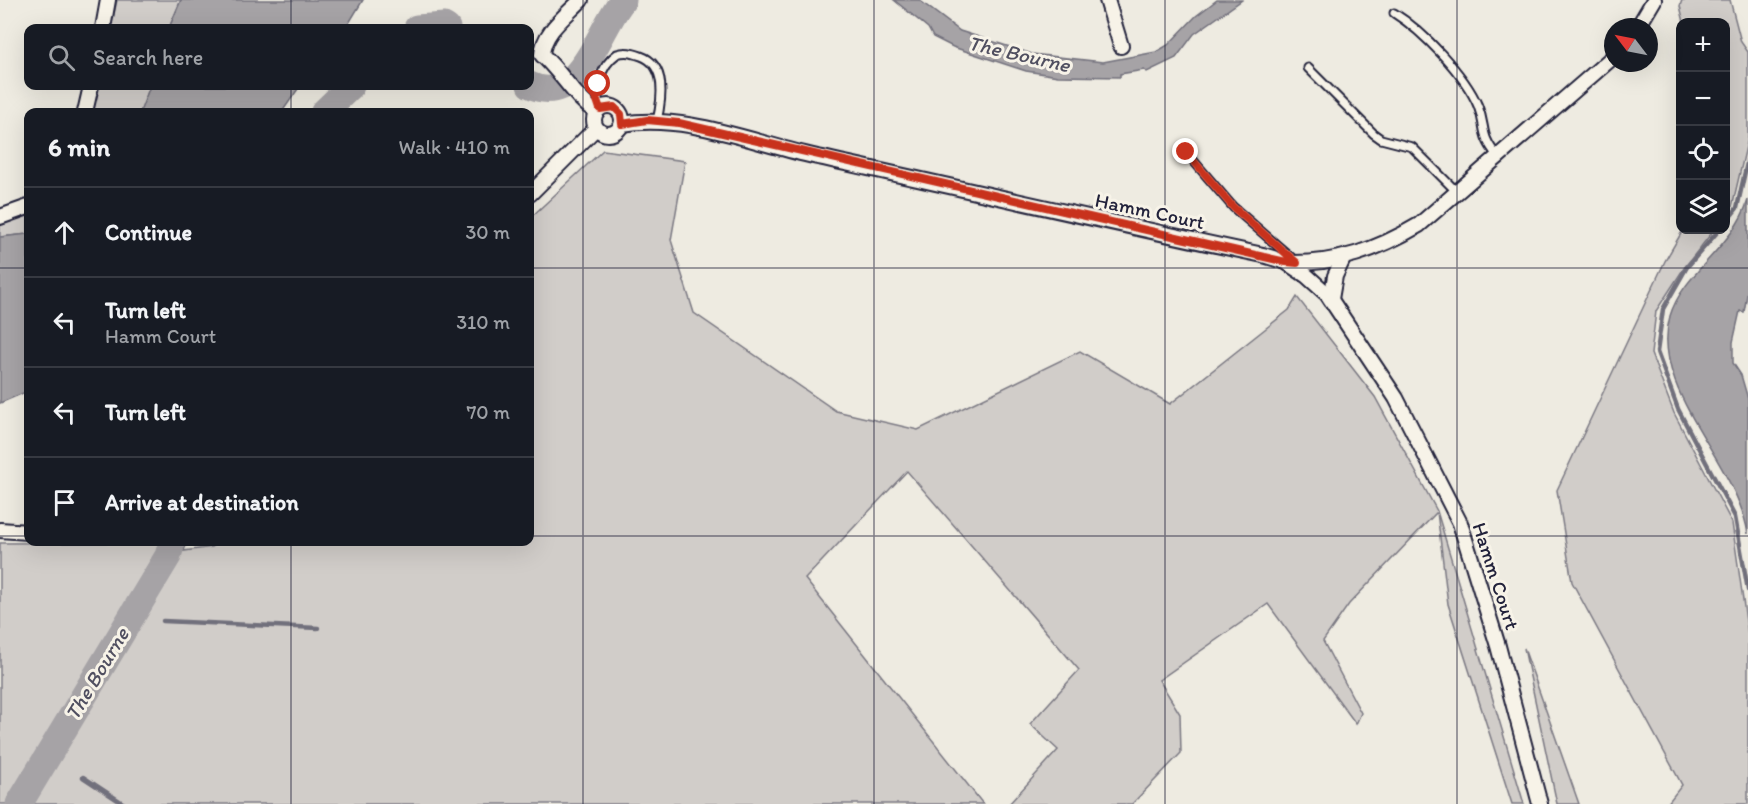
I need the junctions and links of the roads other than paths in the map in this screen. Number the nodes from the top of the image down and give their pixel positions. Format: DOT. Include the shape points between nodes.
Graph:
graph roads {
  1 [pos="108,0"];
  2 [pos="581,0"];
  3 [pos="1107,0"];
  4 [pos="1650,2"];
  5 [pos="1394,13"];
  6 [pos="1642,18"];
  7 [pos="104,24"];
  8 [pos="1121,46"];
  9 [pos="1604,65"];
  10 [pos="1308,68"];
  11 [pos="90,90"];
  12 [pos="86,108"];
  13 [pos="598,111"];
  14 [pos="657,121"];
  15 [pos="622,124"];
  16 [pos="596,128"];
  17 [pos="1186,152"];
  18 [pos="1498,158"];
  19 [pos="534,190"];
  20 [pos="1457,192"];
  21 [pos="24,209"];
  22 [pos="0,218"];
  23 [pos="1343,259"];
  24 [pos="1291,263"];
  25 [pos="1331,299"];
  26 [pos="0,530"];
  27 [pos="24,532"];
  28 [pos="1540,804"];
  1 -- 7 [label="street"];
  2 -- 13 [label="street" via="550,32 542,46 542,56 557,69 572,92"];
  3 -- 8 [label="street"];
  4 -- 6 [label="street"];
  5 -- 18 [label="lane" via="1417,30 1467,84 1479,108 1485,138"];
  9 -- 18 [label="street"];
  10 -- 20 [label="lane" via="1374,134 1412,147"];
  11 -- 12 [label="street"];
  13 -- 14 [label="lane" via="596,97 604,70 617,54 631,53 647,58 656,70 661,92"];
  13 -- 15 [label="street" via="614,107 621,114"];
  13 -- 16 [label="street"];
  14 -- 15 [label="street, Hamm Court"];
  14 -- 24 [label="street, Hamm Court"];
  15 -- 16 [label="street" via="610,134"];
  16 -- 19 [label="street"];
  17 -- 24 [label="lane" via="1233,207"];
  18 -- 20 [label="street"];
  20 -- 23 [label="street" via="1419,225"];
  21 -- 22 [label="street"];
  23 -- 24 [label="street"];
  23 -- 25 [label="street"];
  24 -- 25 [label="street, Hamm Court"];
  25 -- 28 [label="street, Hamm Court" via="1396,398 1460,523"];
  26 -- 27 [label="street"];
}
